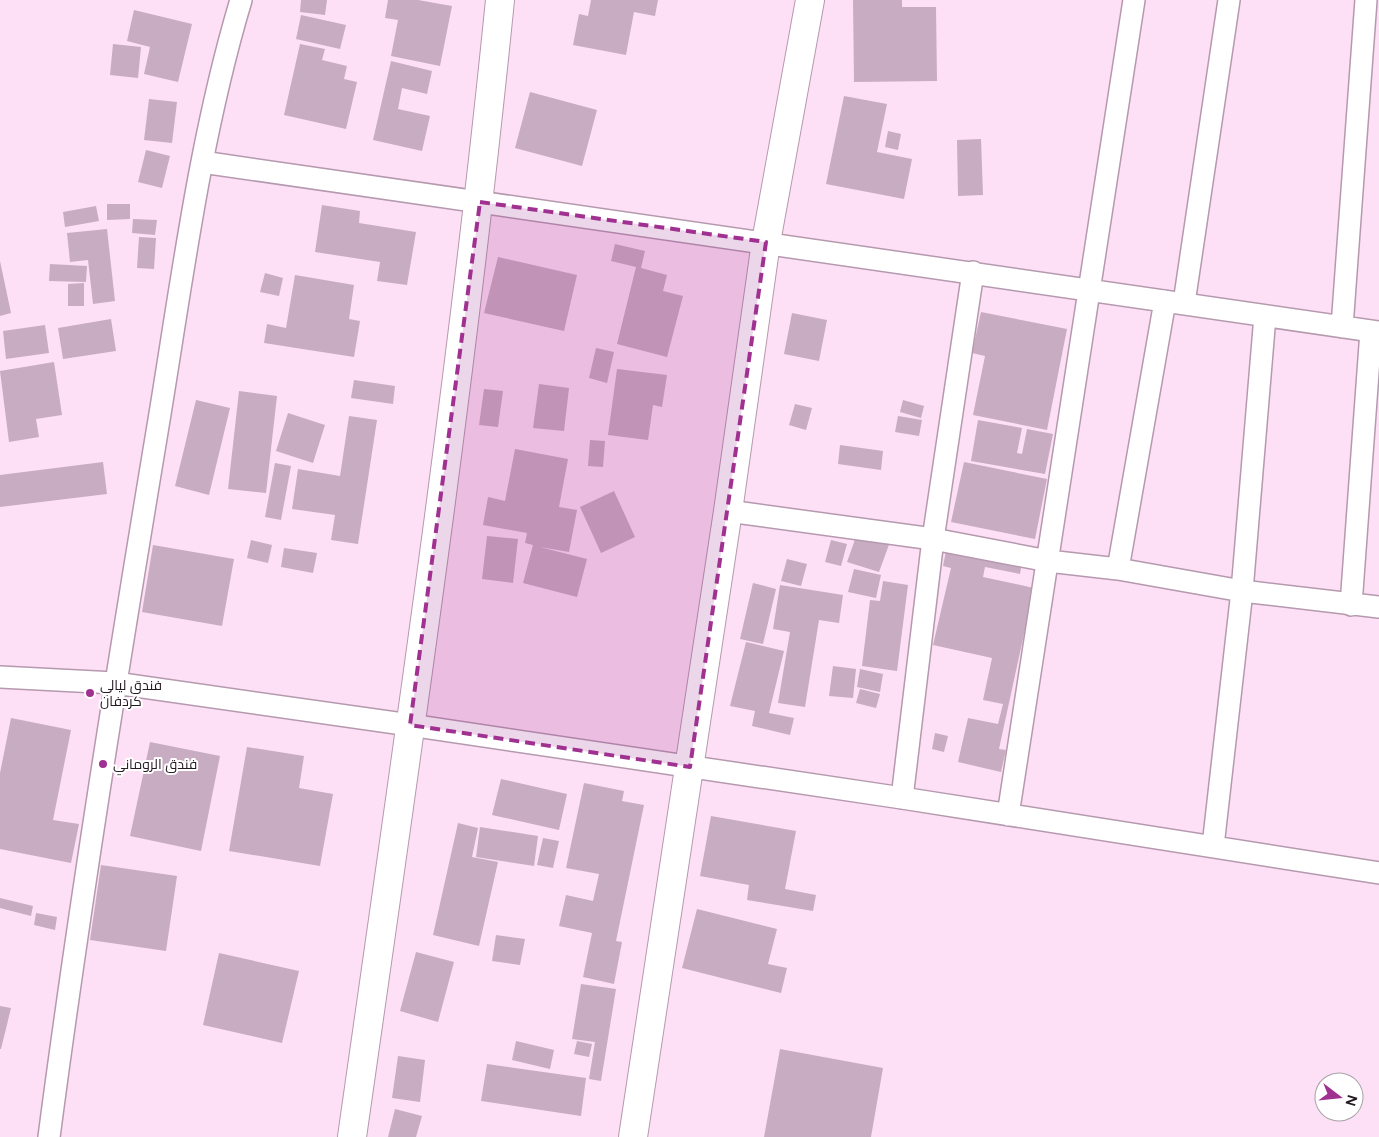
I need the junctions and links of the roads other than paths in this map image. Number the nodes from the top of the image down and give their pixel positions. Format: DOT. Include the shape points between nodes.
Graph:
graph roads {
  1 [pos="241,0"];
  2 [pos="500,0"];
  3 [pos="810,0"];
  4 [pos="1134,0"];
  5 [pos="1229,0"];
  6 [pos="1366,0"];
  7 [pos="202,162"];
  8 [pos="480,202"];
  9 [pos="766,242"];
  10 [pos="973,272"];
  11 [pos="1088,289"];
  12 [pos="1175,302"];
  13 [pos="1265,316"];
  14 [pos="1342,327"];
  15 [pos="1375,331"];
  16 [pos="728,511"];
  17 [pos="933,539"];
  18 [pos="1048,561"];
  19 [pos="1118,569"];
  20 [pos="1242,591"];
  21 [pos="1351,605"];
  22 [pos="1379,608"];
  23 [pos="0,677"];
  24 [pos="115,683"];
  25 [pos="410,725"];
  26 [pos="690,767"];
  27 [pos="902,798"];
  28 [pos="1008,815"];
  29 [pos="1213,846"];
  30 [pos="1379,874"];
  31 [pos="49,1137"];
  32 [pos="352,1137"];
  33 [pos="633,1137"];
  1 -- 7 [label="street" via="225,51"];
  2 -- 8 [label="street"];
  3 -- 9 [label="street"];
  4 -- 11 [label="street"];
  5 -- 12 [label="street"];
  6 -- 14 [label="street"];
  7 -- 8 [label="street"];
  7 -- 24 [label="street"];
  8 -- 9 [label="street"];
  8 -- 25 [label="street"];
  9 -- 10 [label="street"];
  9 -- 16 [label="street"];
  10 -- 11 [label="street"];
  10 -- 17 [label="street"];
  11 -- 12 [label="street"];
  11 -- 18 [label="street"];
  12 -- 13 [label="street"];
  12 -- 19 [label="street"];
  13 -- 14 [label="street"];
  13 -- 20 [label="street"];
  14 -- 15 [label="street"];
  15 -- 21 [label="street"];
  16 -- 17 [label="street"];
  16 -- 26 [label="street"];
  17 -- 18 [label="street"];
  17 -- 27 [label="street"];
  18 -- 19 [label="street"];
  18 -- 28 [label="street"];
  19 -- 20 [label="street"];
  20 -- 21 [label="street"];
  20 -- 29 [label="street"];
  21 -- 22 [label="street"];
  23 -- 24 [label="street"];
  24 -- 25 [label="street"];
  24 -- 31 [label="street"];
  25 -- 26 [label="street"];
  25 -- 32 [label="street"];
  26 -- 27 [label="street"];
  26 -- 33 [label="street"];
  27 -- 28 [label="street"];
  28 -- 29 [label="street"];
  29 -- 30 [label="street"];
}
